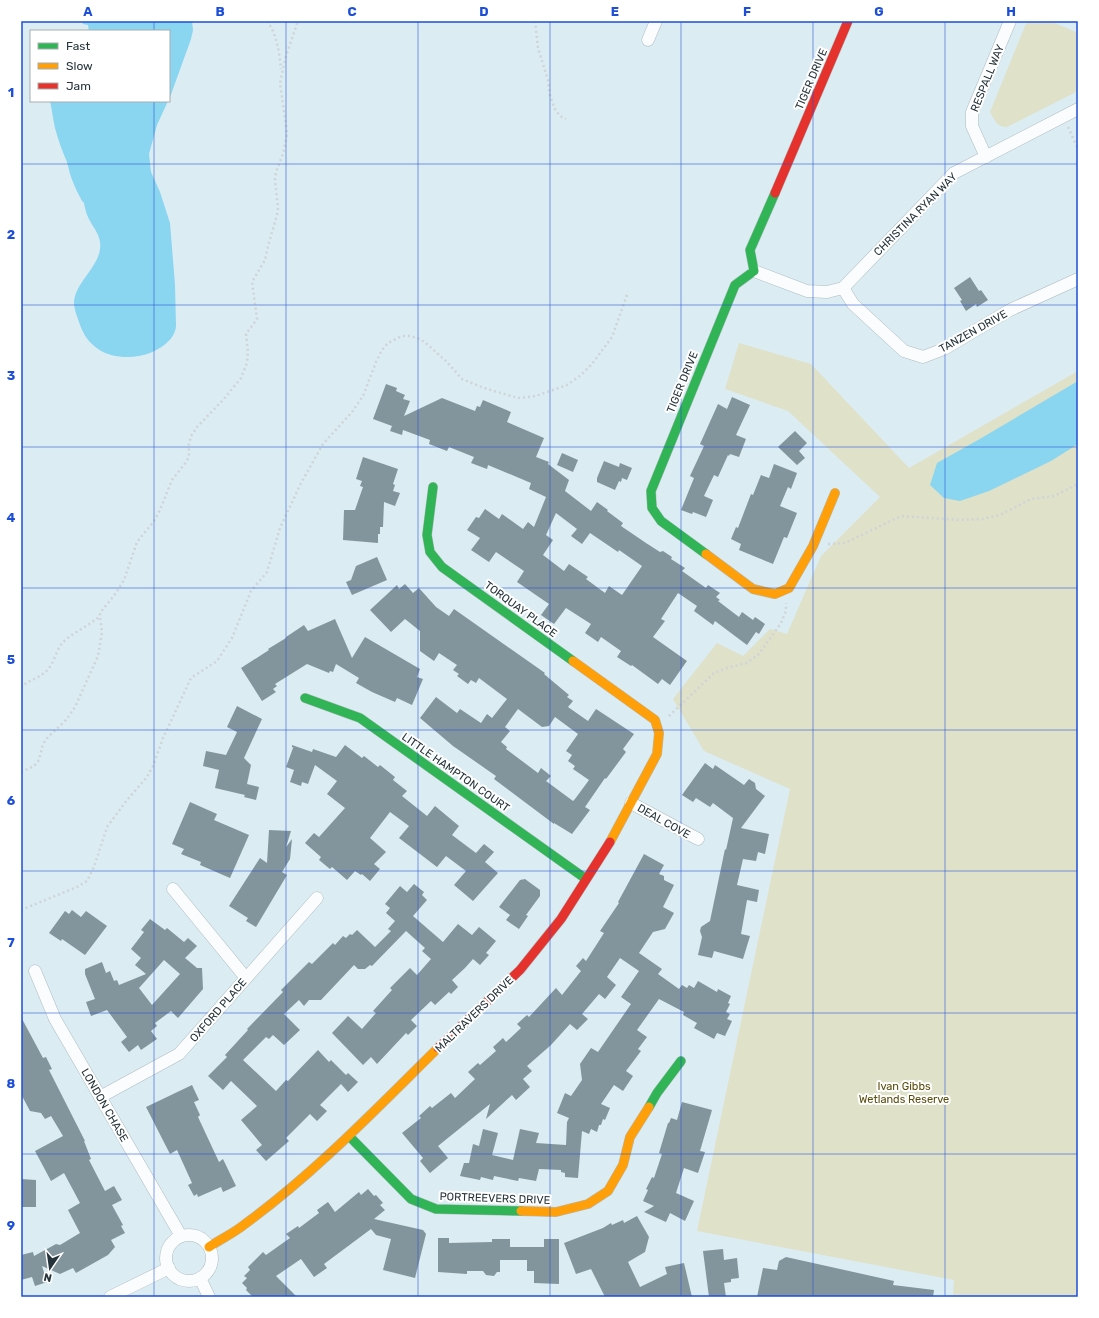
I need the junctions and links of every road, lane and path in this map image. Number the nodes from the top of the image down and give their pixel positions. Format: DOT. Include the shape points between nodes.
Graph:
graph roads {
  1 [pos="267,21"];
  2 [pos="298,21"];
  3 [pos="534,21"];
  4 [pos="656,21"];
  5 [pos="848,21"];
  6 [pos="1010,21"];
  7 [pos="648,40"];
  8 [pos="282,71"];
  9 [pos="1078,109"];
  10 [pos="1063,117"];
  11 [pos="566,119"];
  12 [pos="1078,148"];
  13 [pos="986,157"];
  14 [pos="754,271"];
  15 [pos="1078,279"];
  16 [pos="842,288"];
  17 [pos="628,292"];
  18 [pos="1078,484"];
  19 [pos="433,487"];
  20 [pos="835,493"];
  21 [pos="813,546"];
  22 [pos="789,588"];
  23 [pos="100,617"];
  24 [pos="21,688"];
  25 [pos="305,698"];
  26 [pos="655,720"];
  27 [pos="21,772"];
  28 [pos="631,803"];
  29 [pos="698,839"];
  30 [pos="586,879"];
  31 [pos="173,889"];
  32 [pos="317,898"];
  33 [pos="21,910"];
  34 [pos="35,971"];
  35 [pos="246,978"];
  36 [pos="680,1061"];
  37 [pos="100,1097"];
  38 [pos="349,1136"];
  39 [pos="181,1236"];
  40 [pos="209,1247"];
  41 [pos="169,1268"];
  42 [pos="200,1278"];
  43 [pos="110,1297"];
  44 [pos="210,1297"];
  1 -- 8 [label="path" via="278,46"];
  2 -- 8 [label="path"];
  3 -- 11 [label="path" via="550,96 555,109"];
  4 -- 7 [label="street"];
  5 -- 14 [label="street, TIGER DRIVE" via="750,250"];
  6 -- 13 [label="street, RESPALL WAY" via="972,112 972,126"];
  8 -- 23 [label="path" via="280,84 286,135 275,180 278,208 265,260 252,282 256,320 246,334 247,363 241,378 191,436 187,461 172,480 154,521 137,542 124,580 100,612"];
  9 -- 10 [label="street, CHRISTINA RYAN WAY"];
  10 -- 12 [label="path"];
  10 -- 13 [label="street, CHRISTINA RYAN WAY"];
  13 -- 16 [label="street, CHRISTINA RYAN WAY" via="954,173"];
  14 -- 16 [label="street" via="807,291 827,292"];
  14 -- 22 [label="street, TIGER DRIVE" via="735,284 651,491 652,508 661,521 753,589 775,594"];
  15 -- 16 [label="street, TANZEN DRIVE" via="1010,310 944,349 923,357 904,351 853,304"];
  17 -- 33 [label="path" via="612,337 592,364 567,385 536,396 518,398 462,379 420,339 402,336 388,343 376,362 363,396 323,444 301,483 280,528 267,572 252,591 232,638 217,661 191,678 147,777 107,827 94,868 87,881"];
  18 -- 21 [label="path" via="1054,496 1031,498 1000,515 982,519 902,516 845,543"];
  19 -- 26 [label="street, TORQUAY PLACE" via="427,535 430,552 442,567"];
  20 -- 21 [label="street"];
  21 -- 22 [label="street"];
  22 -- 26 [label="path" via="786,611 781,623 759,654 747,663 714,673 666,718"];
  23 -- 24 [label="path" via="63,642 45,673"];
  23 -- 27 [label="path" via="101,644 82,691 66,720 43,744 39,760 34,766"];
  25 -- 30 [label="street, LITTLE HAMPTON COURT" via="360,718"];
  26 -- 28 [label="street, MALTRAVERS DRIVE" via="659,733 657,754"];
  28 -- 29 [label="street, DEAL COVE"];
  28 -- 30 [label="street, MALTRAVERS DRIVE" via="608,846"];
  30 -- 38 [label="street, MALTRAVERS DRIVE" via="561,919 520,970"];
  31 -- 35 [label="street"];
  32 -- 35 [label="street, OXFORD PLACE"];
  34 -- 37 [label="street, LONDON CHASE" via="55,1019"];
  35 -- 37 [label="street, OXFORD PLACE" via="179,1054"];
  36 -- 38 [label="street, PORTREEVERS DRIVE" via="630,1137 623,1165 608,1191 588,1204 556,1212 436,1209 411,1199"];
  37 -- 39 [label="street, LONDON CHASE"];
  38 -- 40 [label="street, MALTRAVERS DRIVE" via="278,1199"];
  39 -- 40 [label="street" via="192,1235 202,1239"];
  39 -- 41 [label="street" via="172,1242 167,1250"];
  40 -- 42 [label="street" via="212,1258 209,1270"];
  41 -- 42 [label="street" via="174,1276 182,1280 192,1281"];
  41 -- 43 [label="street"];
  42 -- 44 [label="street"];
}
